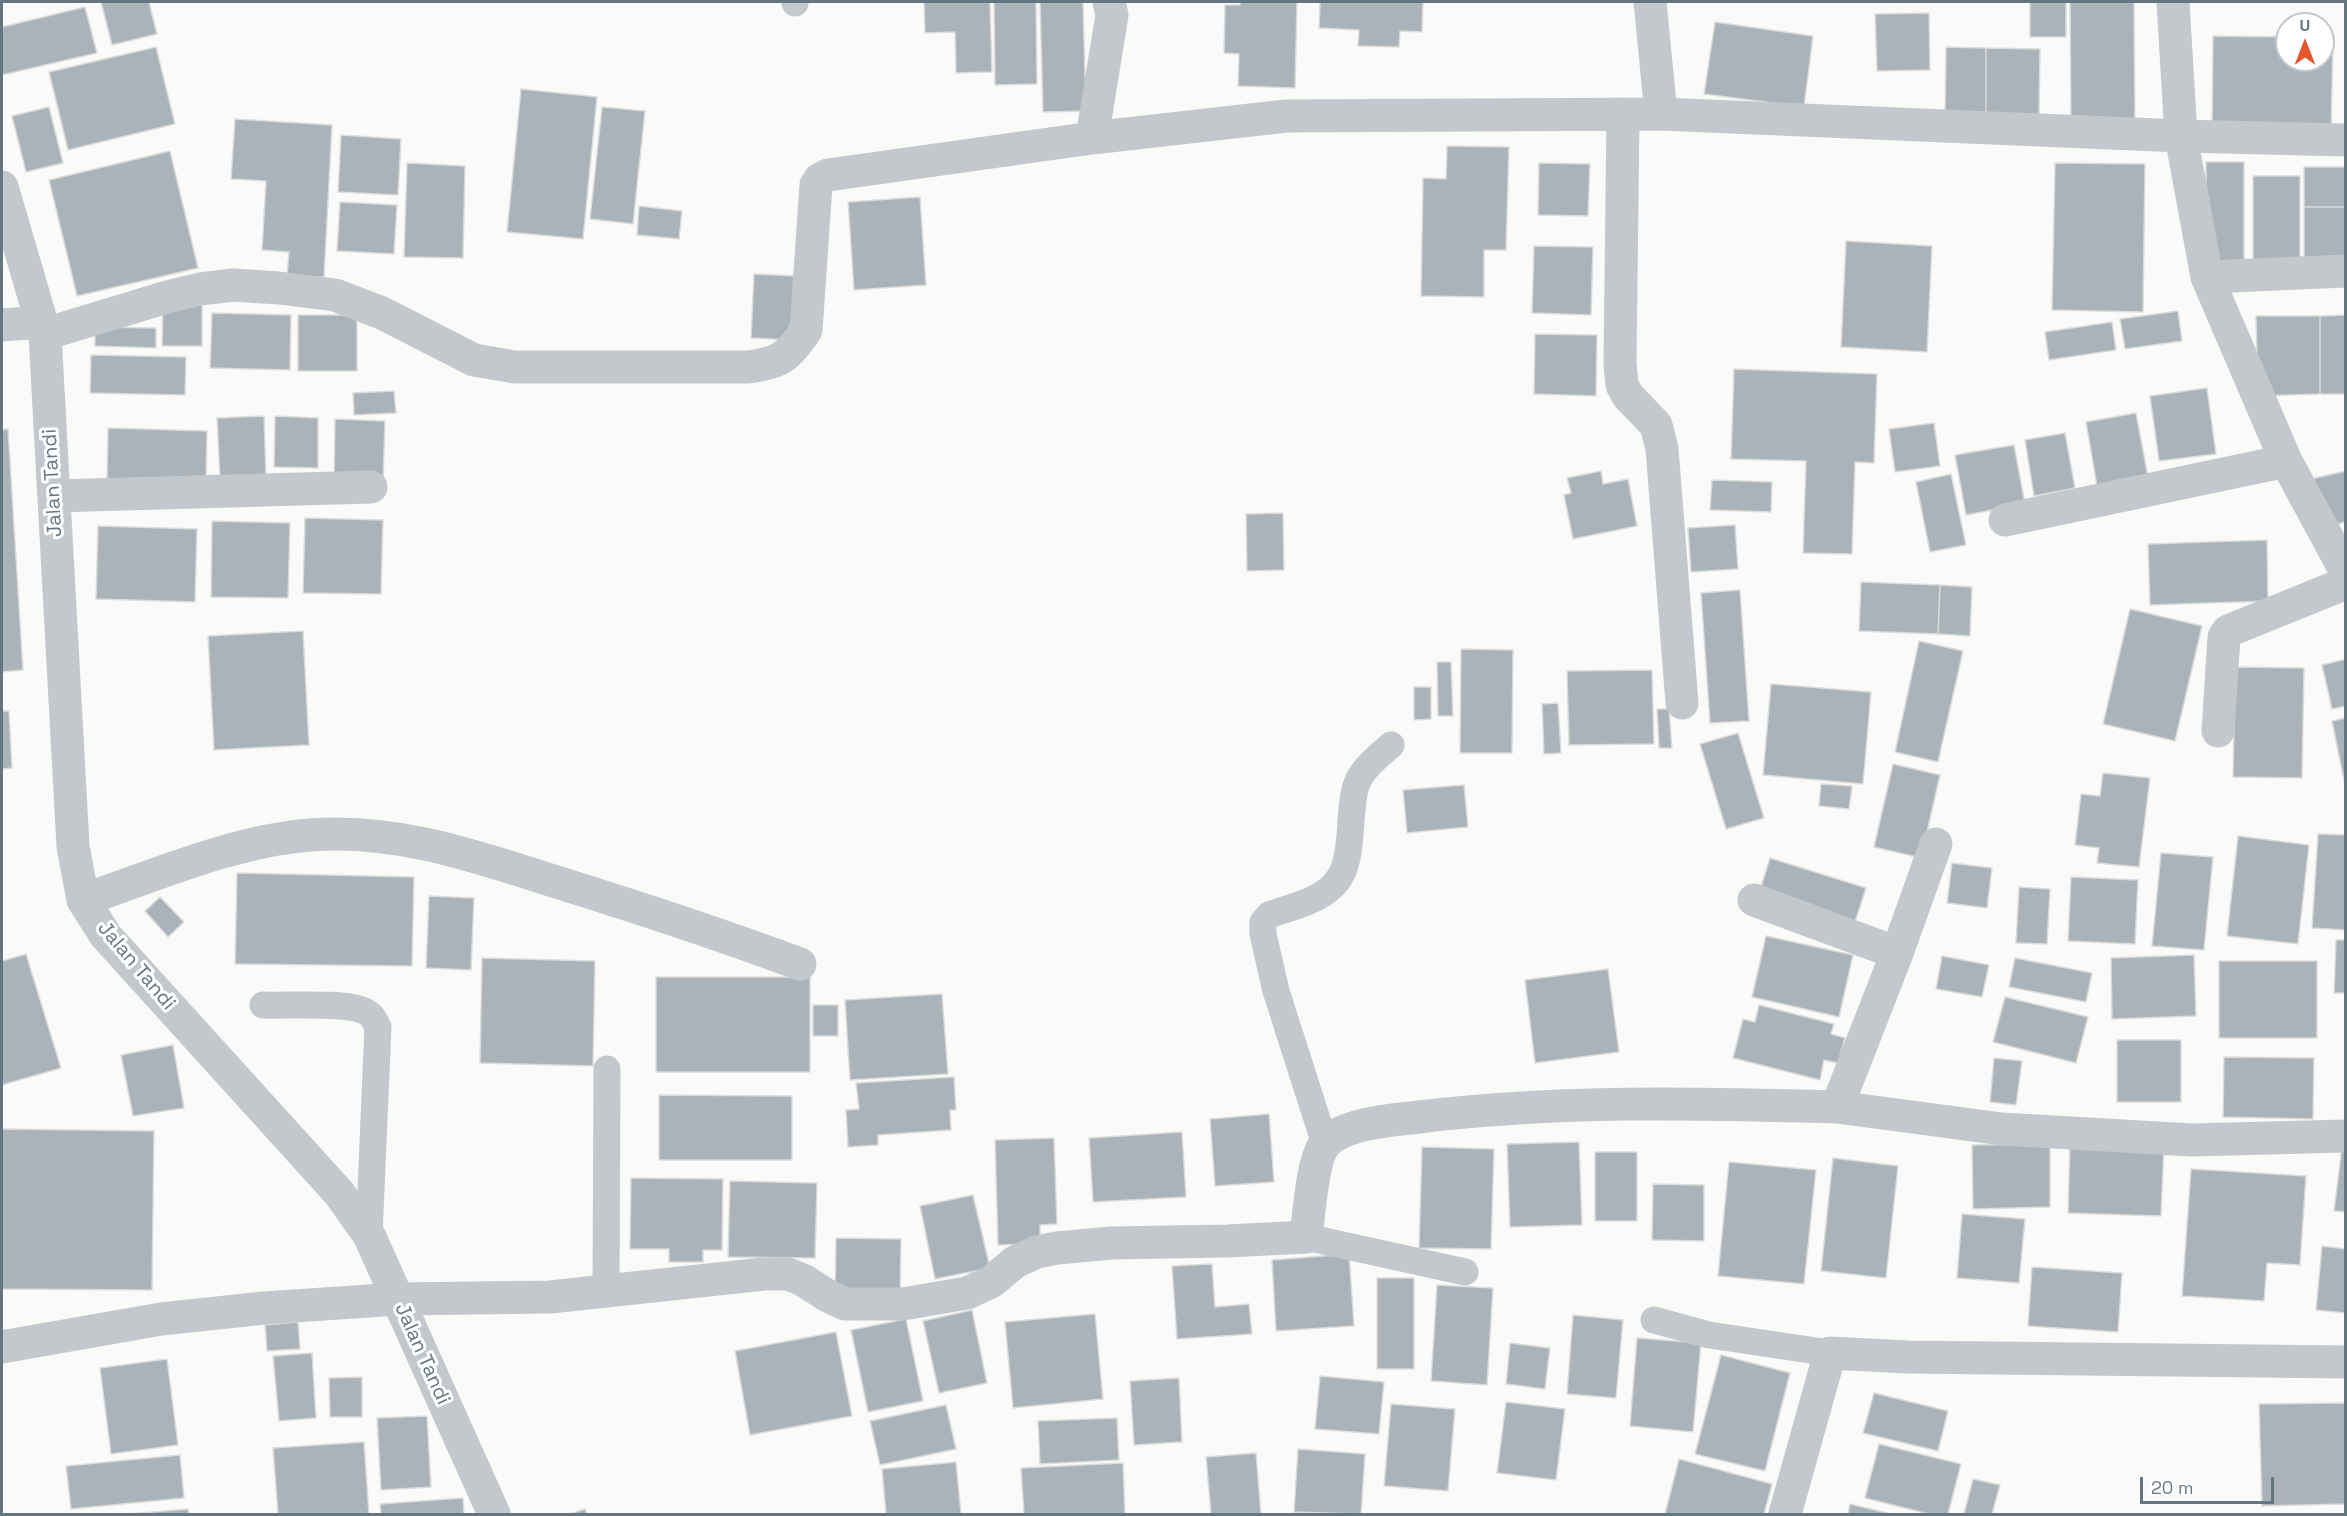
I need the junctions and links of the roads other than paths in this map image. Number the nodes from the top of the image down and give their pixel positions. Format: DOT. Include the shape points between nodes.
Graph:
graph roads {
  1 [pos="1109,2"];
  2 [pos="1650,2"];
  3 [pos="2173,2"];
  4 [pos="1623,114"];
  5 [pos="1661,114"];
  6 [pos="2181,136"];
  7 [pos="1092,138"];
  8 [pos="2346,140"];
  9 [pos="2,187"];
  10 [pos="2346,272"];
  11 [pos="2207,277"];
  12 [pos="2,325"];
  13 [pos="43,328"];
  14 [pos="2286,461"];
  15 [pos="371,487"];
  16 [pos="54,496"];
  17 [pos="2005,520"];
  18 [pos="2346,572"];
  19 [pos="2346,583"];
  20 [pos="1682,704"];
  21 [pos="2218,731"];
  22 [pos="1391,745"];
  23 [pos="1935,844"];
  24 [pos="83,900"];
  25 [pos="1754,900"];
  26 [pos="1897,952"];
  27 [pos="800,964"];
  28 [pos="263,1005"];
  29 [pos="607,1069"];
  30 [pos="1837,1107"];
  31 [pos="2346,1136"];
  32 [pos="1324,1144"];
  33 [pos="369,1235"];
  34 [pos="1306,1237"];
  35 [pos="1465,1272"];
  36 [pos="606,1292"];
  37 [pos="398,1299"];
  38 [pos="1654,1320"];
  39 [pos="2,1347"];
  40 [pos="1830,1353"];
  41 [pos="2346,1362"];
  42 [pos="494,1515"];
  43 [pos="1785,1515"];
  1 -- 7 [label="street" via="1112,15"];
  2 -- 5 [label="street"];
  3 -- 6 [label="street"];
  4 -- 5 [label="street"];
  4 -- 7 [label="street" via="1286,116"];
  4 -- 20 [label="street" via="1622,385 1656,425 1662,448"];
  5 -- 6 [label="street"];
  6 -- 8 [label="street"];
  6 -- 11 [label="street"];
  7 -- 13 [label="street" via="828,174 820,179 816,185 806,330 782,360 768,365 515,367 474,360 382,313 335,295 233,285 200,289"];
  9 -- 13 [label="street, Jalan Tandi"];
  10 -- 11 [label="street"];
  11 -- 14 [label="street"];
  12 -- 13 [label="street"];
  13 -- 16 [label="street, Jalan Tandi"];
  14 -- 17 [label="street"];
  14 -- 18 [label="street"];
  15 -- 16 [label="street"];
  16 -- 24 [label="street, Jalan Tandi" via="73,846"];
  19 -- 21 [label="street" via="2229,631 2224,637"];
  22 -- 32 [label="lane" via="1364,770 1355,786 1351,834 1342,874 1329,890 1269,915 1263,922 1276,992"];
  23 -- 26 [label="street"];
  24 -- 27 [label="street" via="259,842 311,835 368,834 455,850 687,923"];
  24 -- 33 [label="street, Jalan Tandi" via="106,936 339,1194"];
  25 -- 26 [label="street"];
  26 -- 30 [label="street"];
  28 -- 33 [label="lane" via="344,1007 373,1016 378,1027"];
  29 -- 36 [label="lane"];
  30 -- 31 [label="street" via="2002,1129 2192,1140"];
  30 -- 32 [label="street" via="1690,1103 1529,1107 1378,1122 1342,1132"];
  32 -- 34 [label="street" via="1316,1163"];
  33 -- 37 [label="street, Jalan Tandi"];
  34 -- 35 [label="lane"];
  34 -- 36 [label="street" via="1057,1248 1015,1262 991,1282 967,1293 903,1304 845,1304 788,1274"];
  36 -- 37 [label="street" via="550,1297"];
  37 -- 39 [label="street" via="161,1319"];
  37 -- 42 [label="street, Jalan Tandi"];
  38 -- 40 [label="lane" via="1709,1335"];
  40 -- 41 [label="street"];
  40 -- 43 [label="street"];
}
